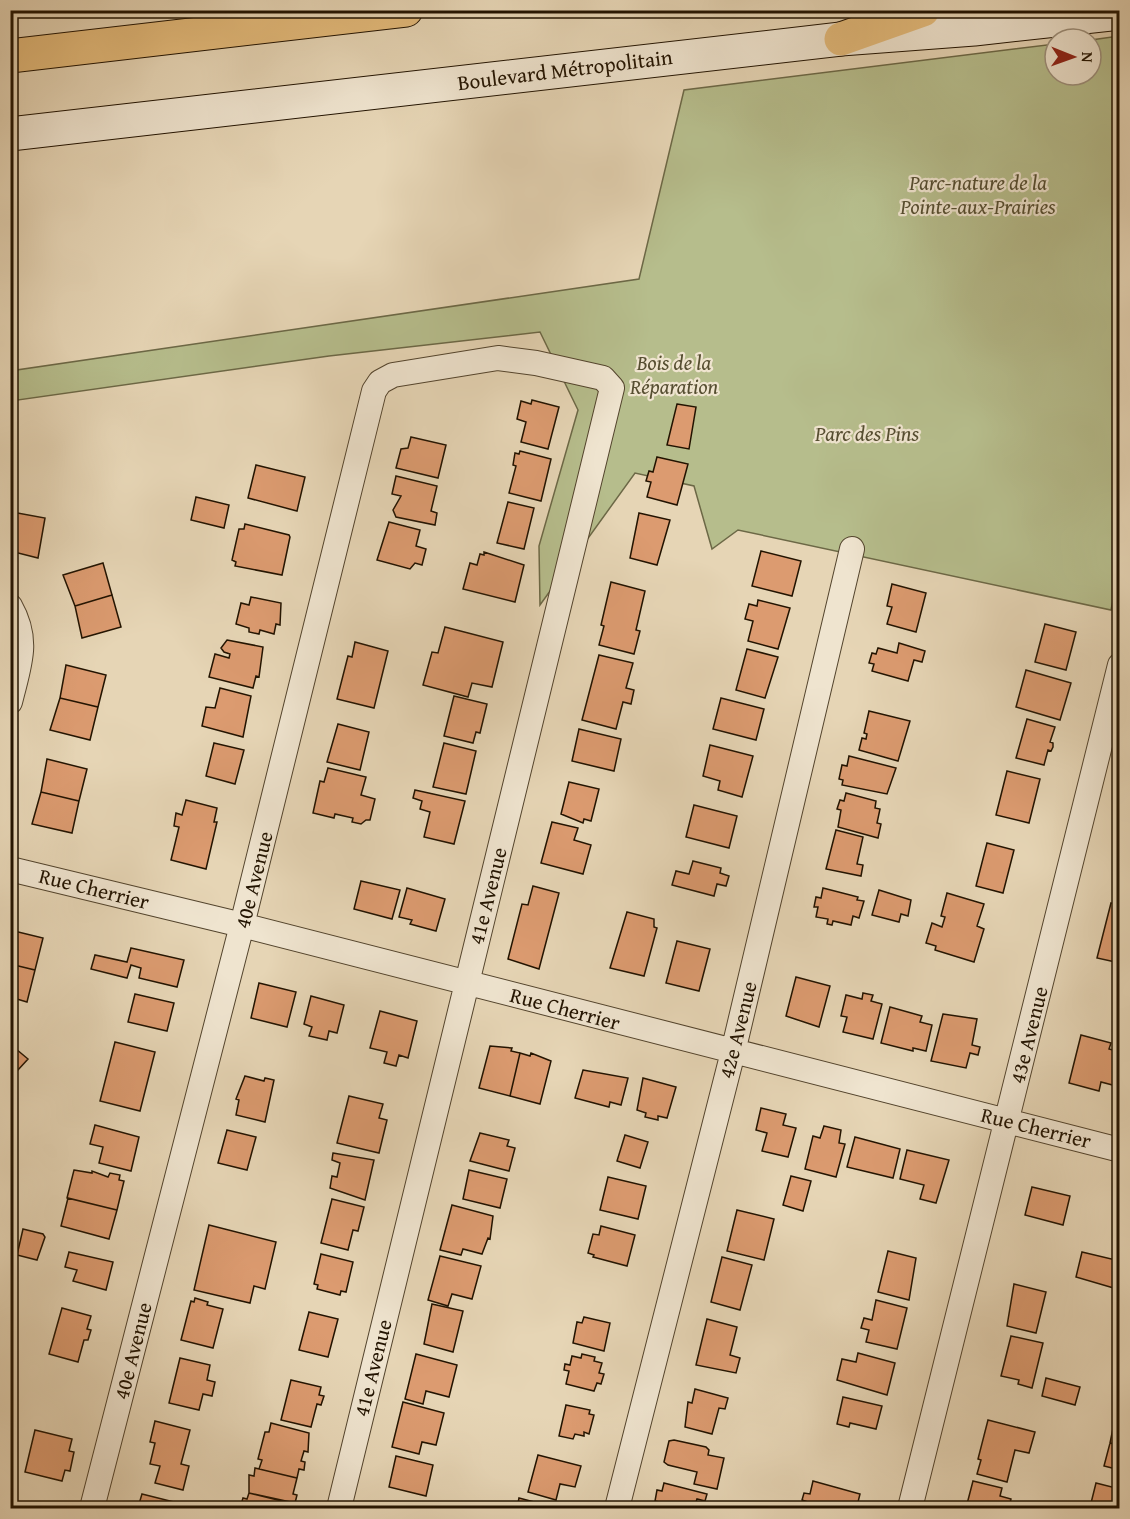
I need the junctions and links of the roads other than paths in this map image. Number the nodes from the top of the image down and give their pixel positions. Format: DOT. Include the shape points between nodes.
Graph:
graph roads {
  1 [pos="406,10"];
  2 [pos="923,10"];
  3 [pos="1119,12"];
  4 [pos="841,39"];
  5 [pos="10,56"];
  6 [pos="10,134"];
  7 [pos="511,358"];
  8 [pos="852,549"];
  9 [pos="10,606"];
  10 [pos="1119,665"];
  11 [pos="10,702"];
  12 [pos="10,869"];
  13 [pos="242,925"];
  14 [pos="467,983"];
  15 [pos="733,1052"];
  16 [pos="1007,1121"];
  17 [pos="1119,1149"];
  18 [pos="92,1509"];
  19 [pos="339,1509"];
  20 [pos="617,1509"];
  21 [pos="910,1509"];
  1 -- 5 [label="highway"];
  2 -- 4 [label="highway"];
  3 -- 4 [label="main road, Boulevard Métropolitain"];
  4 -- 6 [label="main road, Boulevard Métropolitain"];
  7 -- 13 [label="street, 40e Avenue" via="393,375 380,382 374,391"];
  7 -- 14 [label="street, 41e Avenue" via="603,378 612,388"];
  8 -- 15 [label="street, 42e Avenue"];
  9 -- 11 [label="street" via="21,624 23,651"];
  10 -- 16 [label="street, 43e Avenue"];
  12 -- 13 [label="street, Rue Cherrier"];
  13 -- 14 [label="street, Rue Cherrier"];
  13 -- 18 [label="street, 40e Avenue"];
  14 -- 15 [label="street, Rue Cherrier"];
  14 -- 19 [label="street, 41e Avenue"];
  15 -- 16 [label="street, Rue Cherrier"];
  15 -- 20 [label="street, 42e Avenue"];
  16 -- 17 [label="street, Rue Cherrier"];
  16 -- 21 [label="street, 43e Avenue"];
}
